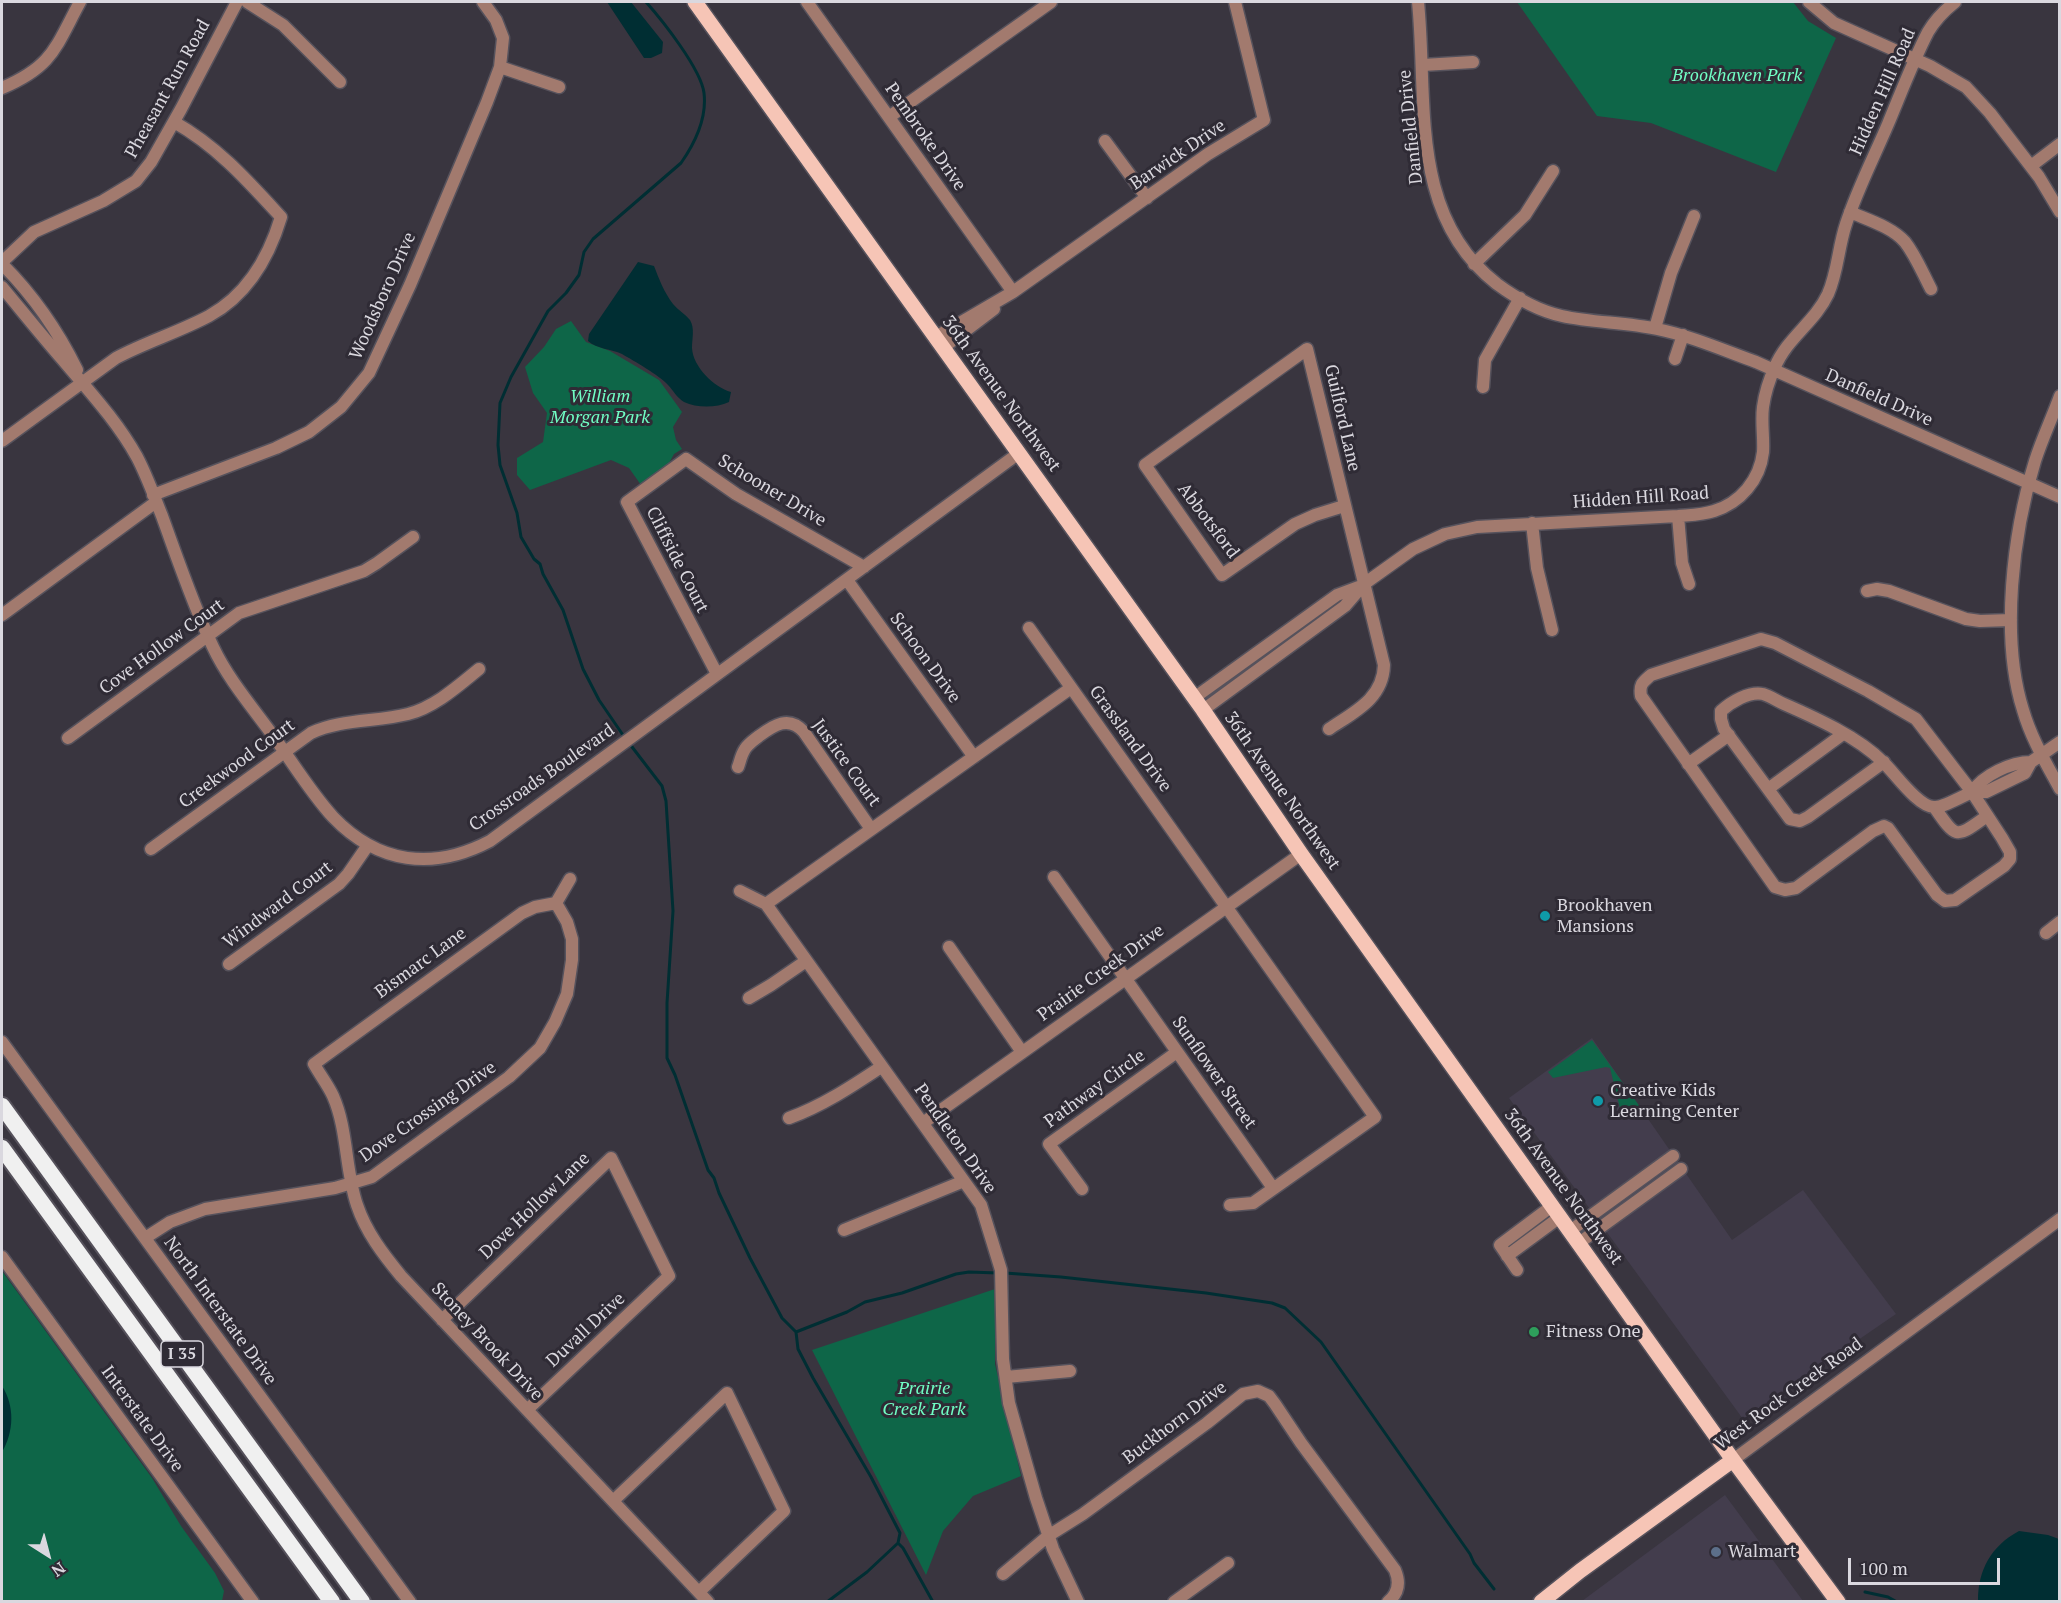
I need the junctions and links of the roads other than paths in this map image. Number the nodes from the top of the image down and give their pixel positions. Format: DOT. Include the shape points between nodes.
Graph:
graph roads {
  1 [pos="80,2"];
  2 [pos="237,2"];
  3 [pos="247,2"];
  4 [pos="483,2"];
  5 [pos="695,2"];
  6 [pos="809,2"];
  7 [pos="1052,2"];
  8 [pos="1235,2"];
  9 [pos="1418,2"];
  10 [pos="1809,2"];
  11 [pos="1955,2"];
  12 [pos="1916,60"];
  13 [pos="1473,62"];
  14 [pos="1423,65"];
  15 [pos="500,68"];
  16 [pos="340,82"];
  17 [pos="559,87"];
  18 [pos="2,88"];
  19 [pos="889,117"];
  20 [pos="174,122"];
  21 [pos="1106,141"];
  22 [pos="2060,144"];
  23 [pos="2031,166"];
  24 [pos="1553,171"];
  25 [pos="1147,198"];
  26 [pos="1850,212"];
  27 [pos="2060,212"];
  28 [pos="1694,216"];
  29 [pos="2,263"];
  30 [pos="1474,264"];
  31 [pos="2,287"];
  32 [pos="1931,289"];
  33 [pos="1013,292"];
  34 [pos="1520,298"];
  35 [pos="1655,328"];
  36 [pos="1683,335"];
  37 [pos="940,342"];
  38 [pos="1675,359"];
  39 [pos="1773,371"];
  40 [pos="83,382"];
  41 [pos="1483,387"];
  42 [pos="2060,396"];
  43 [pos="2,441"];
  44 [pos="1019,453"];
  45 [pos="1145,465"];
  46 [pos="664,476"];
  47 [pos="2029,483"];
  48 [pos="2060,497"];
  49 [pos="155,498"];
  50 [pos="1344,506"];
  51 [pos="1678,516"];
  52 [pos="1532,523"];
  53 [pos="413,537"];
  54 [pos="864,567"];
  55 [pos="847,580"];
  56 [pos="1365,584"];
  57 [pos="1689,584"];
  58 [pos="1867,591"];
  59 [pos="2,615"];
  60 [pos="2011,620"];
  61 [pos="1029,628"];
  62 [pos="1552,630"];
  63 [pos="208,636"];
  64 [pos="479,669"];
  65 [pos="717,674"];
  66 [pos="1071,688"];
  67 [pos="1199,704"];
  68 [pos="1329,729"];
  69 [pos="1842,734"];
  70 [pos="1729,735"];
  71 [pos="68,738"];
  72 [pos="2060,742"];
  73 [pos="284,751"];
  74 [pos="974,757"];
  75 [pos="2036,758"];
  76 [pos="1884,762"];
  77 [pos="1688,764"];
  78 [pos="738,767"];
  79 [pos="1768,789"];
  80 [pos="2060,789"];
  81 [pos="1972,792"];
  82 [pos="1935,808"];
  83 [pos="1987,816"];
  84 [pos="871,829"];
  85 [pos="368,844"];
  86 [pos="151,849"];
  87 [pos="1301,854"];
  88 [pos="1054,877"];
  89 [pos="570,879"];
  90 [pos="740,891"];
  91 [pos="556,903"];
  92 [pos="766,904"];
  93 [pos="1227,905"];
  94 [pos="2060,922"];
  95 [pos="2046,933"];
  96 [pos="949,947"];
  97 [pos="806,961"];
  98 [pos="229,964"];
  99 [pos="1125,979"];
  100 [pos="749,998"];
  101 [pos="2,1042"];
  102 [pos="1022,1052"];
  103 [pos="1177,1052"];
  104 [pos="314,1064"];
  105 [pos="881,1067"];
  106 [pos="2,1106"];
  107 [pos="789,1118"];
  108 [pos="923,1123"];
  109 [pos="2,1148"];
  110 [pos="1674,1156"];
  111 [pos="1681,1169"];
  112 [pos="964,1181"];
  113 [pos="352,1183"];
  114 [pos="1273,1188"];
  115 [pos="1082,1189"];
  116 [pos="1230,1205"];
  117 [pos="1556,1212"];
  118 [pos="2060,1219"];
  119 [pos="844,1230"];
  120 [pos="1574,1237"];
  121 [pos="145,1238"];
  122 [pos="2,1257"];
  123 [pos="1517,1270"];
  124 [pos="669,1276"];
  125 [pos="442,1320"];
  126 [pos="1070,1371"];
  127 [pos="1006,1377"];
  128 [pos="527,1410"];
  129 [pos="1733,1460"];
  130 [pos="613,1501"];
  131 [pos="1048,1536"];
  132 [pos="1228,1563"];
  133 [pos="1003,1574"];
  134 [pos="700,1591"];
  135 [pos="253,1602"];
  136 [pos="332,1602"];
  137 [pos="362,1602"];
  138 [pos="410,1602"];
  139 [pos="708,1602"];
  140 [pos="1078,1602"];
  141 [pos="1174,1602"];
  142 [pos="1388,1602"];
  143 [pos="1542,1602"];
  144 [pos="1838,1602"];
  1 -- 18 [label="street" via="47,60 21,80"];
  2 -- 20 [label="street, Pheasant Run Road"];
  3 -- 16 [label="street" via="283,25"];
  4 -- 15 [label="street, Woodsboro Drive" via="503,38"];
  5 -- 37 [label="main road, 36th Avenue Northwest"];
  6 -- 19 [label="street, Pembroke Drive"];
  7 -- 19 [label="street"];
  8 -- 25 [label="street, Barwick Drive" via="1264,120"];
  9 -- 14 [label="street, Danfield Drive"];
  10 -- 12 [label="street" via="1834,23"];
  11 -- 12 [label="street, Hidden Hill Road" via="1936,20"];
  12 -- 23 [label="street" via="1966,87"];
  12 -- 26 [label="street, Hidden Hill Road"];
  13 -- 14 [label="street"];
  14 -- 30 [label="street, Danfield Drive" via="1428,159 1433,182 1448,226"];
  15 -- 17 [label="street"];
  15 -- 49 [label="street, Woodsboro Drive" via="383,345 355,393 296,439"];
  19 -- 33 [label="street, Pembroke Drive"];
  20 -- 29 [label="street, Pheasant Run Road" via="136,181 103,201 34,232"];
  20 -- 40 [label="street" via="220,153 281,217 275,235 257,270 223,307 135,348"];
  21 -- 25 [label="street"];
  22 -- 23 [label="street"];
  23 -- 27 [label="street"];
  24 -- 30 [label="street" via="1525,215"];
  25 -- 33 [label="street, Barwick Drive"];
  26 -- 32 [label="street" via="1898,236"];
  26 -- 39 [label="street, Hidden Hill Road" via="1835,277 1826,297 1792,338"];
  28 -- 35 [label="street"];
  29 -- 40 [label="street, Crossroads Boulevard" via="44,314"];
  30 -- 34 [label="street, Danfield Drive"];
  31 -- 40 [label="street, Crossroads Boulevard"];
  33 -- 37 [label="street, Barwick Drive"];
  34 -- 35 [label="street, Danfield Drive" via="1560,316"];
  34 -- 41 [label="street" via="1485,360"];
  35 -- 36 [label="street, Danfield Drive"];
  36 -- 38 [label="street"];
  36 -- 39 [label="street, Danfield Drive"];
  37 -- 44 [label="main road, 36th Avenue Northwest"];
  39 -- 47 [label="street, Danfield Drive"];
  39 -- 51 [label="street, Hidden Hill Road" via="1763,409 1763,454 1753,482 1741,497 1722,509"];
  40 -- 43 [label="street"];
  40 -- 49 [label="street, Crossroads Boulevard" via="133,450"];
  42 -- 47 [label="street"];
  44 -- 54 [label="street, Crossroads Boulevard"];
  44 -- 67 [label="main road, 36th Avenue Northwest"];
  45 -- 50 [label="street, Abbotsford" via="1222,575 1288,528"];
  45 -- 50 [label="street, Guilford Lane" via="1307,349"];
  46 -- 54 [label="street, Schooner Drive" via="686,459 736,494"];
  46 -- 65 [label="street, Cliffside Court" via="627,502"];
  47 -- 48 [label="street, Danfield Drive"];
  47 -- 60 [label="street" via="2019,532"];
  49 -- 59 [label="street, Woodsboro Drive"];
  49 -- 63 [label="street, Crossroads Boulevard"];
  50 -- 56 [label="street, Guilford Lane"];
  51 -- 52 [label="street, Hidden Hill Road"];
  51 -- 57 [label="street" via="1682,562"];
  52 -- 56 [label="street, Hidden Hill Road" via="1463,529 1438,536"];
  52 -- 62 [label="street" via="1537,568"];
  53 -- 63 [label="street, Cove Hollow Court" via="364,571 247,609"];
  54 -- 55 [label="street, Crossroads Boulevard"];
  55 -- 65 [label="street, Crossroads Boulevard"];
  55 -- 74 [label="street, Schoon Drive"];
  56 -- 67 [label="street, Hidden Hill Road" via="1337,595"];
  56 -- 68 [label="street, Guilford Lane" via="1384,676 1371,699"];
  58 -- 60 [label="street" via="1889,591 1966,619"];
  60 -- 75 [label="street" via="2018,693"];
  61 -- 66 [label="street"];
  63 -- 71 [label="street, Cove Hollow Court"];
  63 -- 73 [label="street, Crossroads Boulevard" via="231,678"];
  64 -- 73 [label="street, Creekwood Court" via="419,711 326,727"];
  65 -- 85 [label="street, Crossroads Boulevard" via="499,835 467,852 427,860 393,854"];
  66 -- 74 [label="street, Grassland Drive"];
  66 -- 93 [label="street, Grassland Drive"];
  67 -- 87 [label="main road, 36th Avenue Northwest"];
  69 -- 70 [label="street" via="1762,694 1730,703 1721,711"];
  69 -- 76 [label="street"];
  69 -- 79 [label="street"];
  70 -- 77 [label="street"];
  70 -- 79 [label="street"];
  72 -- 75 [label="street"];
  73 -- 85 [label="street, Crossroads Boulevard" via="329,813"];
  73 -- 86 [label="street, Creekwood Court"];
  74 -- 84 [label="street, Grassland Drive"];
  75 -- 80 [label="street"];
  75 -- 81 [label="street" via="1979,781"];
  76 -- 79 [label="street" via="1800,821 1790,819"];
  76 -- 82 [label="street" via="1903,786"];
  77 -- 81 [label="street" via="1641,696 1641,683 1651,675 1761,639 1916,719"];
  77 -- 83 [label="street" via="1775,888 1785,890 1796,888 1884,826 1937,895 1945,901 1955,900 2010,859 2010,852"];
  78 -- 84 [label="street, Justice Court" via="744,750 771,727 784,722 796,724"];
  81 -- 82 [label="street"];
  81 -- 83 [label="street"];
  82 -- 83 [label="street" via="1954,833 1965,831"];
  84 -- 92 [label="street, Grassland Drive"];
  85 -- 98 [label="street, Windward Court" via="339,884"];
  87 -- 93 [label="street, Prairie Creek Drive"];
  87 -- 117 [label="main road, 36th Avenue Northwest"];
  88 -- 99 [label="street, Sunflower Street"];
  89 -- 91 [label="street"];
  90 -- 92 [label="street"];
  91 -- 104 [label="street, Bismarc Lane" via="535,906 509,921"];
  91 -- 113 [label="street, Dove Crossing Drive" via="570,929 572,960 562,1008 540,1048 509,1077 394,1162 372,1177"];
  92 -- 97 [label="street, Pendleton Drive"];
  93 -- 99 [label="street, Prairie Creek Drive"];
  93 -- 114 [label="street, Grassland Drive" via="1375,1117"];
  94 -- 95 [label="street"];
  96 -- 102 [label="street"];
  97 -- 100 [label="street"];
  97 -- 105 [label="street, Pendleton Drive"];
  99 -- 102 [label="street, Prairie Creek Drive"];
  99 -- 103 [label="street, Sunflower Street"];
  101 -- 121 [label="street, North Interstate Drive"];
  102 -- 108 [label="street, Prairie Creek Drive"];
  103 -- 114 [label="street, Sunflower Street"];
  103 -- 115 [label="street, Pathway Circle" via="1049,1144"];
  104 -- 113 [label="street, Stoney Brook Drive" via="338,1110"];
  105 -- 107 [label="street" via="829,1100"];
  105 -- 108 [label="street, Pendleton Drive"];
  106 -- 137 [label="highway, I 35"];
  108 -- 112 [label="street, Pendleton Drive"];
  109 -- 136 [label="highway, I 35"];
  110 -- 120 [label="street"];
  111 -- 120 [label="street"];
  112 -- 119 [label="street"];
  112 -- 127 [label="street, Pendleton Drive" via="981,1205 997,1251"];
  113 -- 121 [label="street, Dove Crossing Drive" via="205,1209 170,1222"];
  113 -- 125 [label="street, Stoney Brook Drive" via="364,1222 384,1255"];
  114 -- 116 [label="street" via="1253,1203"];
  117 -- 120 [label="main road, 36th Avenue Northwest"];
  117 -- 123 [label="street" via="1500,1245"];
  118 -- 129 [label="street, West Rock Creek Road"];
  120 -- 129 [label="main road, 36th Avenue Northwest"];
  121 -- 138 [label="street, North Interstate Drive"];
  122 -- 135 [label="street, Interstate Drive"];
  124 -- 125 [label="street, Dove Hollow Lane" via="611,1158"];
  124 -- 128 [label="street, Duvall Drive"];
  125 -- 128 [label="street, Stoney Brook Drive"];
  126 -- 127 [label="street"];
  127 -- 131 [label="street, Pendleton Drive" via="1017,1433"];
  128 -- 130 [label="street, Stoney Brook Drive"];
  129 -- 143 [label="main road, West Rock Creek Road"];
  129 -- 144 [label="main road, 36th Avenue Northwest"];
  130 -- 134 [label="street, Stoney Brook Drive"];
  130 -- 134 [label="street" via="727,1393 784,1511"];
  131 -- 133 [label="street, Buckhorn Drive"];
  131 -- 140 [label="street, Pendleton Drive"];
  131 -- 142 [label="street, Buckhorn Drive" via="1243,1394 1258,1391 1269,1396 1395,1570 1399,1585"];
  132 -- 141 [label="street"];
  134 -- 139 [label="street, Stoney Brook Drive"];
}
